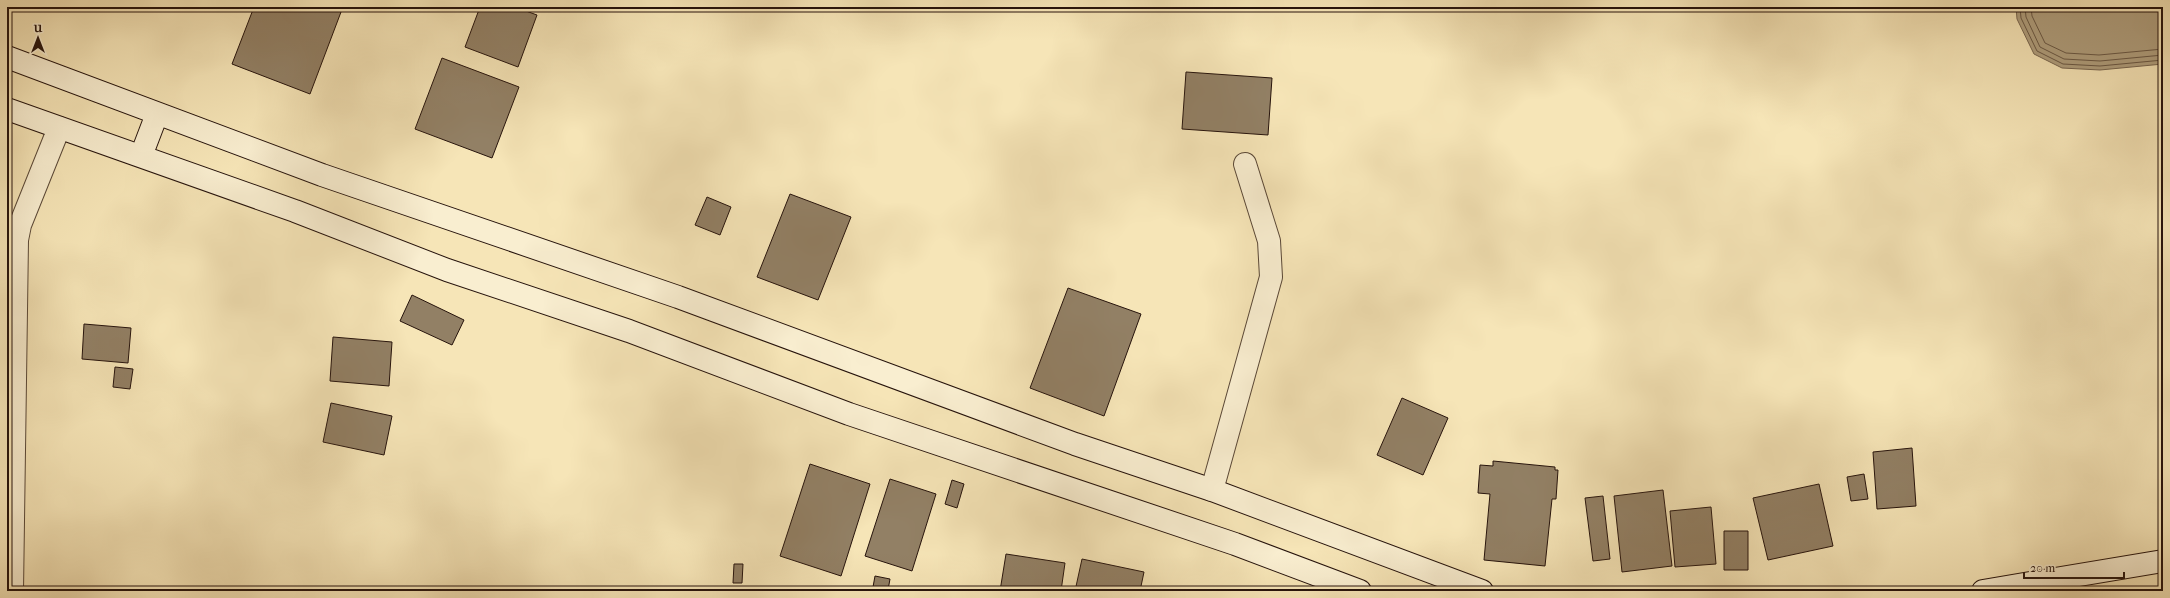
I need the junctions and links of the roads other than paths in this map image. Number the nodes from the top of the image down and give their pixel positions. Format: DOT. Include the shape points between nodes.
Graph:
graph roads {
  1 [pos="7,57"];
  2 [pos="7,109"];
  3 [pos="157,114"];
  4 [pos="60,128"];
  5 [pos="141,156"];
  6 [pos="1245,164"];
  7 [pos="1212,490"];
  8 [pos="2163,561"];
  9 [pos="12,591"];
  10 [pos="1360,591"];
  11 [pos="1482,591"];
  12 [pos="1983,591"];
  1 -- 3 [label="main road"];
  2 -- 4 [label="main road"];
  3 -- 5 [label="main road"];
  3 -- 7 [label="main road" via="329,178 678,296 1075,444"];
  4 -- 5 [label="main road"];
  4 -- 9 [label="main road" via="20,225 17,240"];
  5 -- 10 [label="main road" via="295,211 447,270 629,331 849,414 1235,544"];
  6 -- 7 [label="main road" via="1269,241 1271,277"];
  7 -- 11 [label="main road"];
  8 -- 12 [label="main road"];
}
